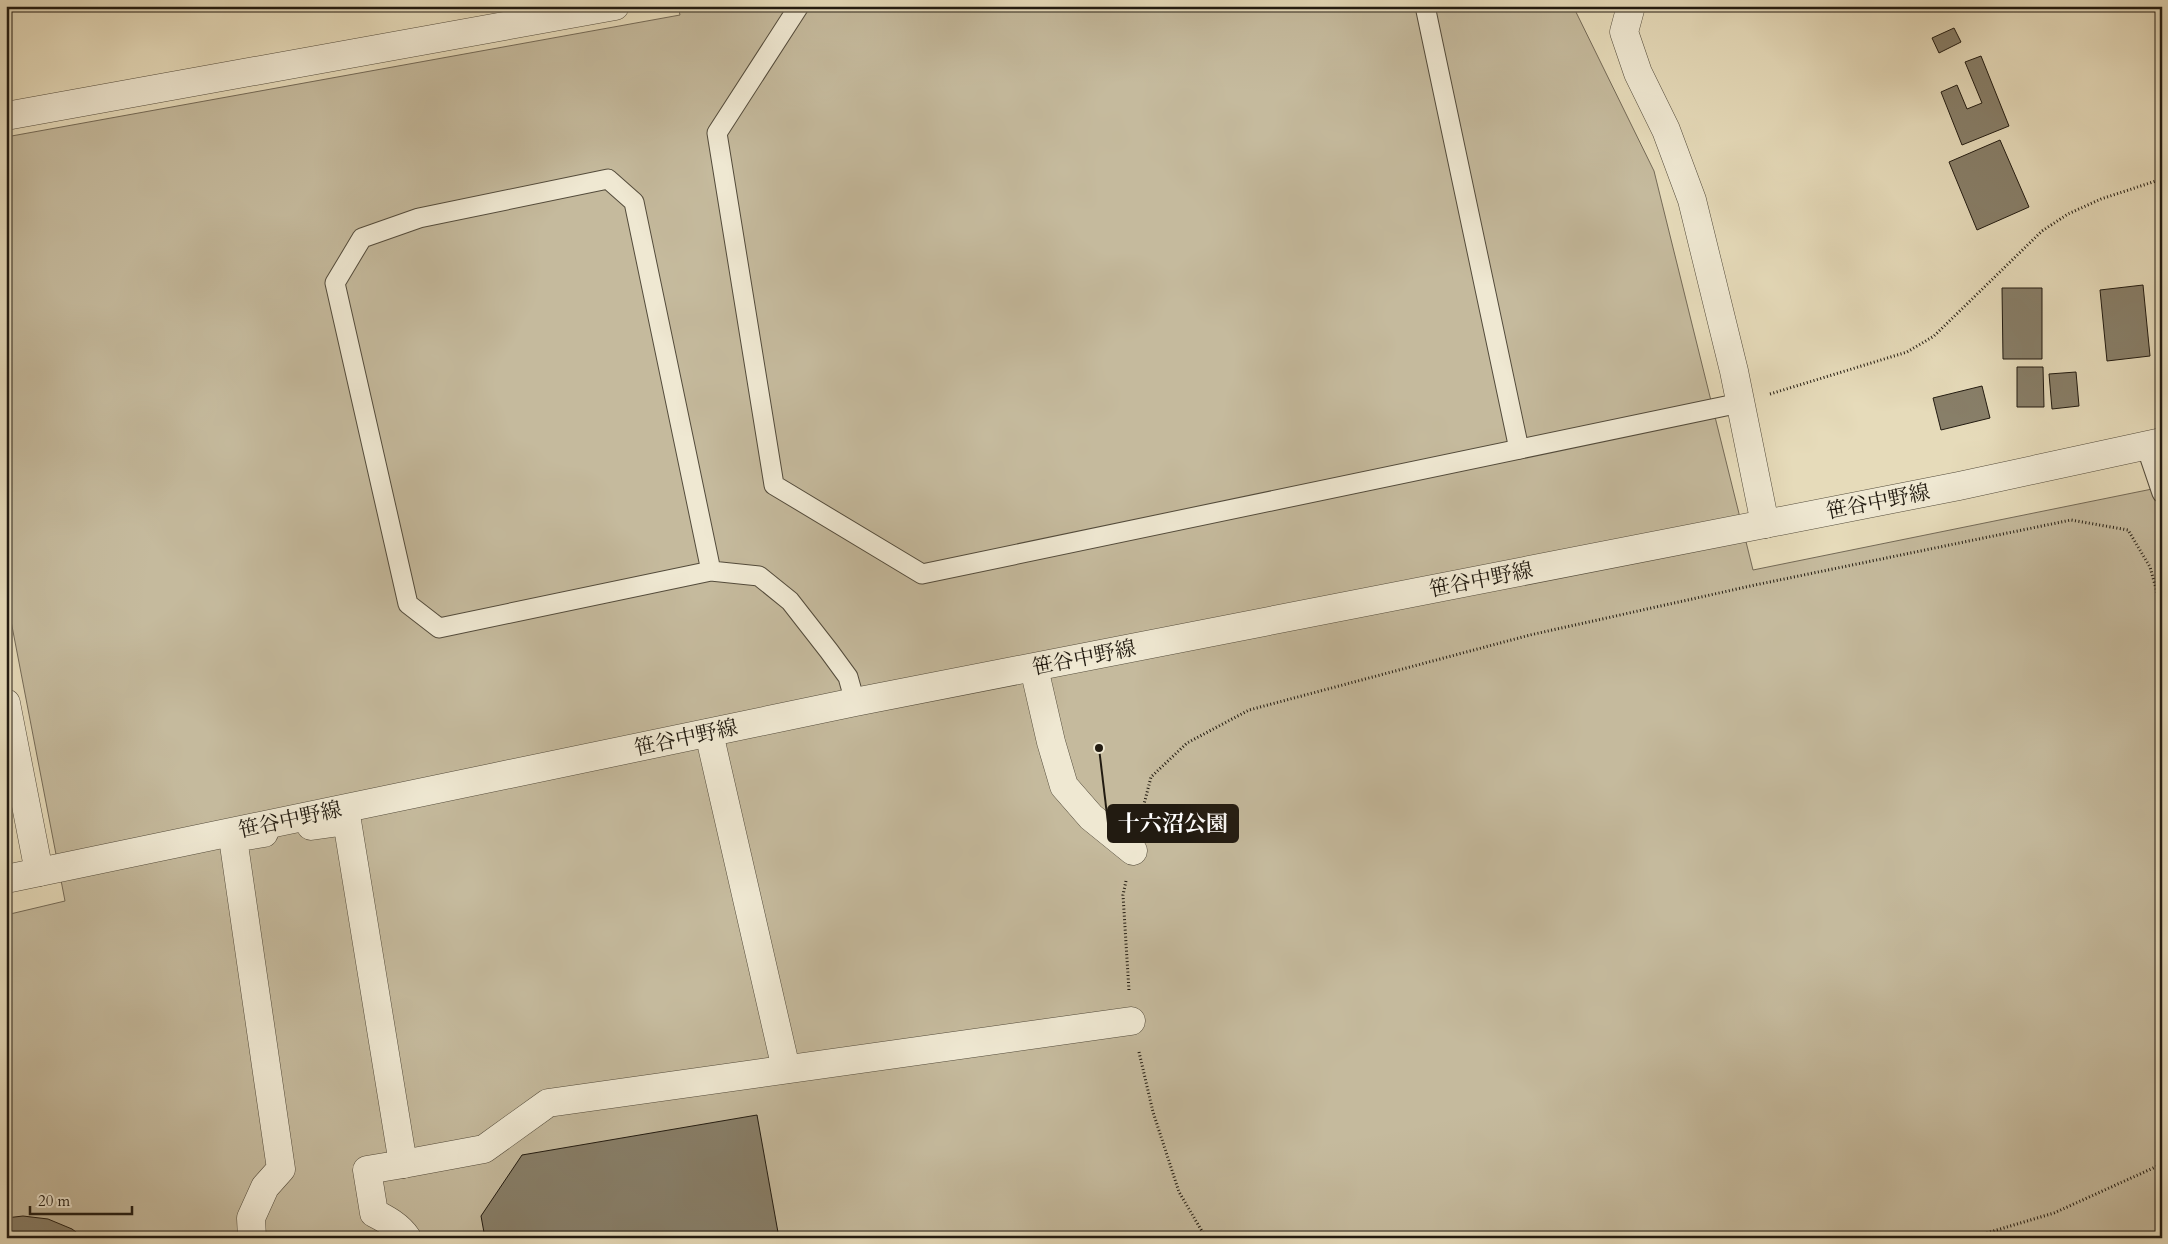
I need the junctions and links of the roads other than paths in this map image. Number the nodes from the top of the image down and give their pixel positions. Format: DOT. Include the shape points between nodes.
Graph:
graph roads {
  1 [pos="615,6"];
  2 [pos="799,6"];
  3 [pos="1425,6"];
  4 [pos="1630,6"];
  5 [pos="6,116"];
  6 [pos="1740,403"];
  7 [pos="2154,444"];
  8 [pos="1519,449"];
  9 [pos="2162,493"];
  10 [pos="1765,524"];
  11 [pos="711,571"];
  12 [pos="1034,668"];
  13 [pos="855,702"];
  14 [pos="6,703"];
  15 [pos="709,733"];
  16 [pos="1133,852"];
  17 [pos="39,872"];
  18 [pos="6,879"];
  19 [pos="1131,1021"];
  20 [pos="786,1068"];
  21 [pos="403,1164"];
  22 [pos="252,1238"];
  23 [pos="407,1238"];
  1 -- 5 [label="street"];
  2 -- 8 [label="lane" via="717,133 774,485 922,574"];
  3 -- 8 [label="lane"];
  4 -- 6 [label="street" via="1624,32 1692,200"];
  6 -- 8 [label="lane"];
  6 -- 10 [label="street"];
  7 -- 9 [label="lane"];
  7 -- 10 [label="street, 笹谷中野線"];
  10 -- 12 [label="street, 笹谷中野線"];
  11 -- 11 [label="lane" via="439,628 408,604 334,283 362,238 419,218 608,180 634,202"];
  11 -- 13 [label="lane" via="759,576 790,601 848,677"];
  12 -- 13 [label="street, 笹谷中野線"];
  12 -- 16 [label="street" via="1064,786 1091,817"];
  13 -- 15 [label="street, 笹谷中野線"];
  14 -- 17 [label="street"];
  15 -- 17 [label="street, 笹谷中野線"];
  15 -- 20 [label="street"];
  17 -- 18 [label="street, 笹谷中野線"];
  19 -- 20 [label="street"];
  20 -- 21 [label="street" via="548,1103 484,1150"];
  21 -- 22 [label="street" via="347,821 233,838 281,1169 265,1187 251,1218"];
  21 -- 23 [label="street" via="367,1170 374,1213 392,1223"];
}
